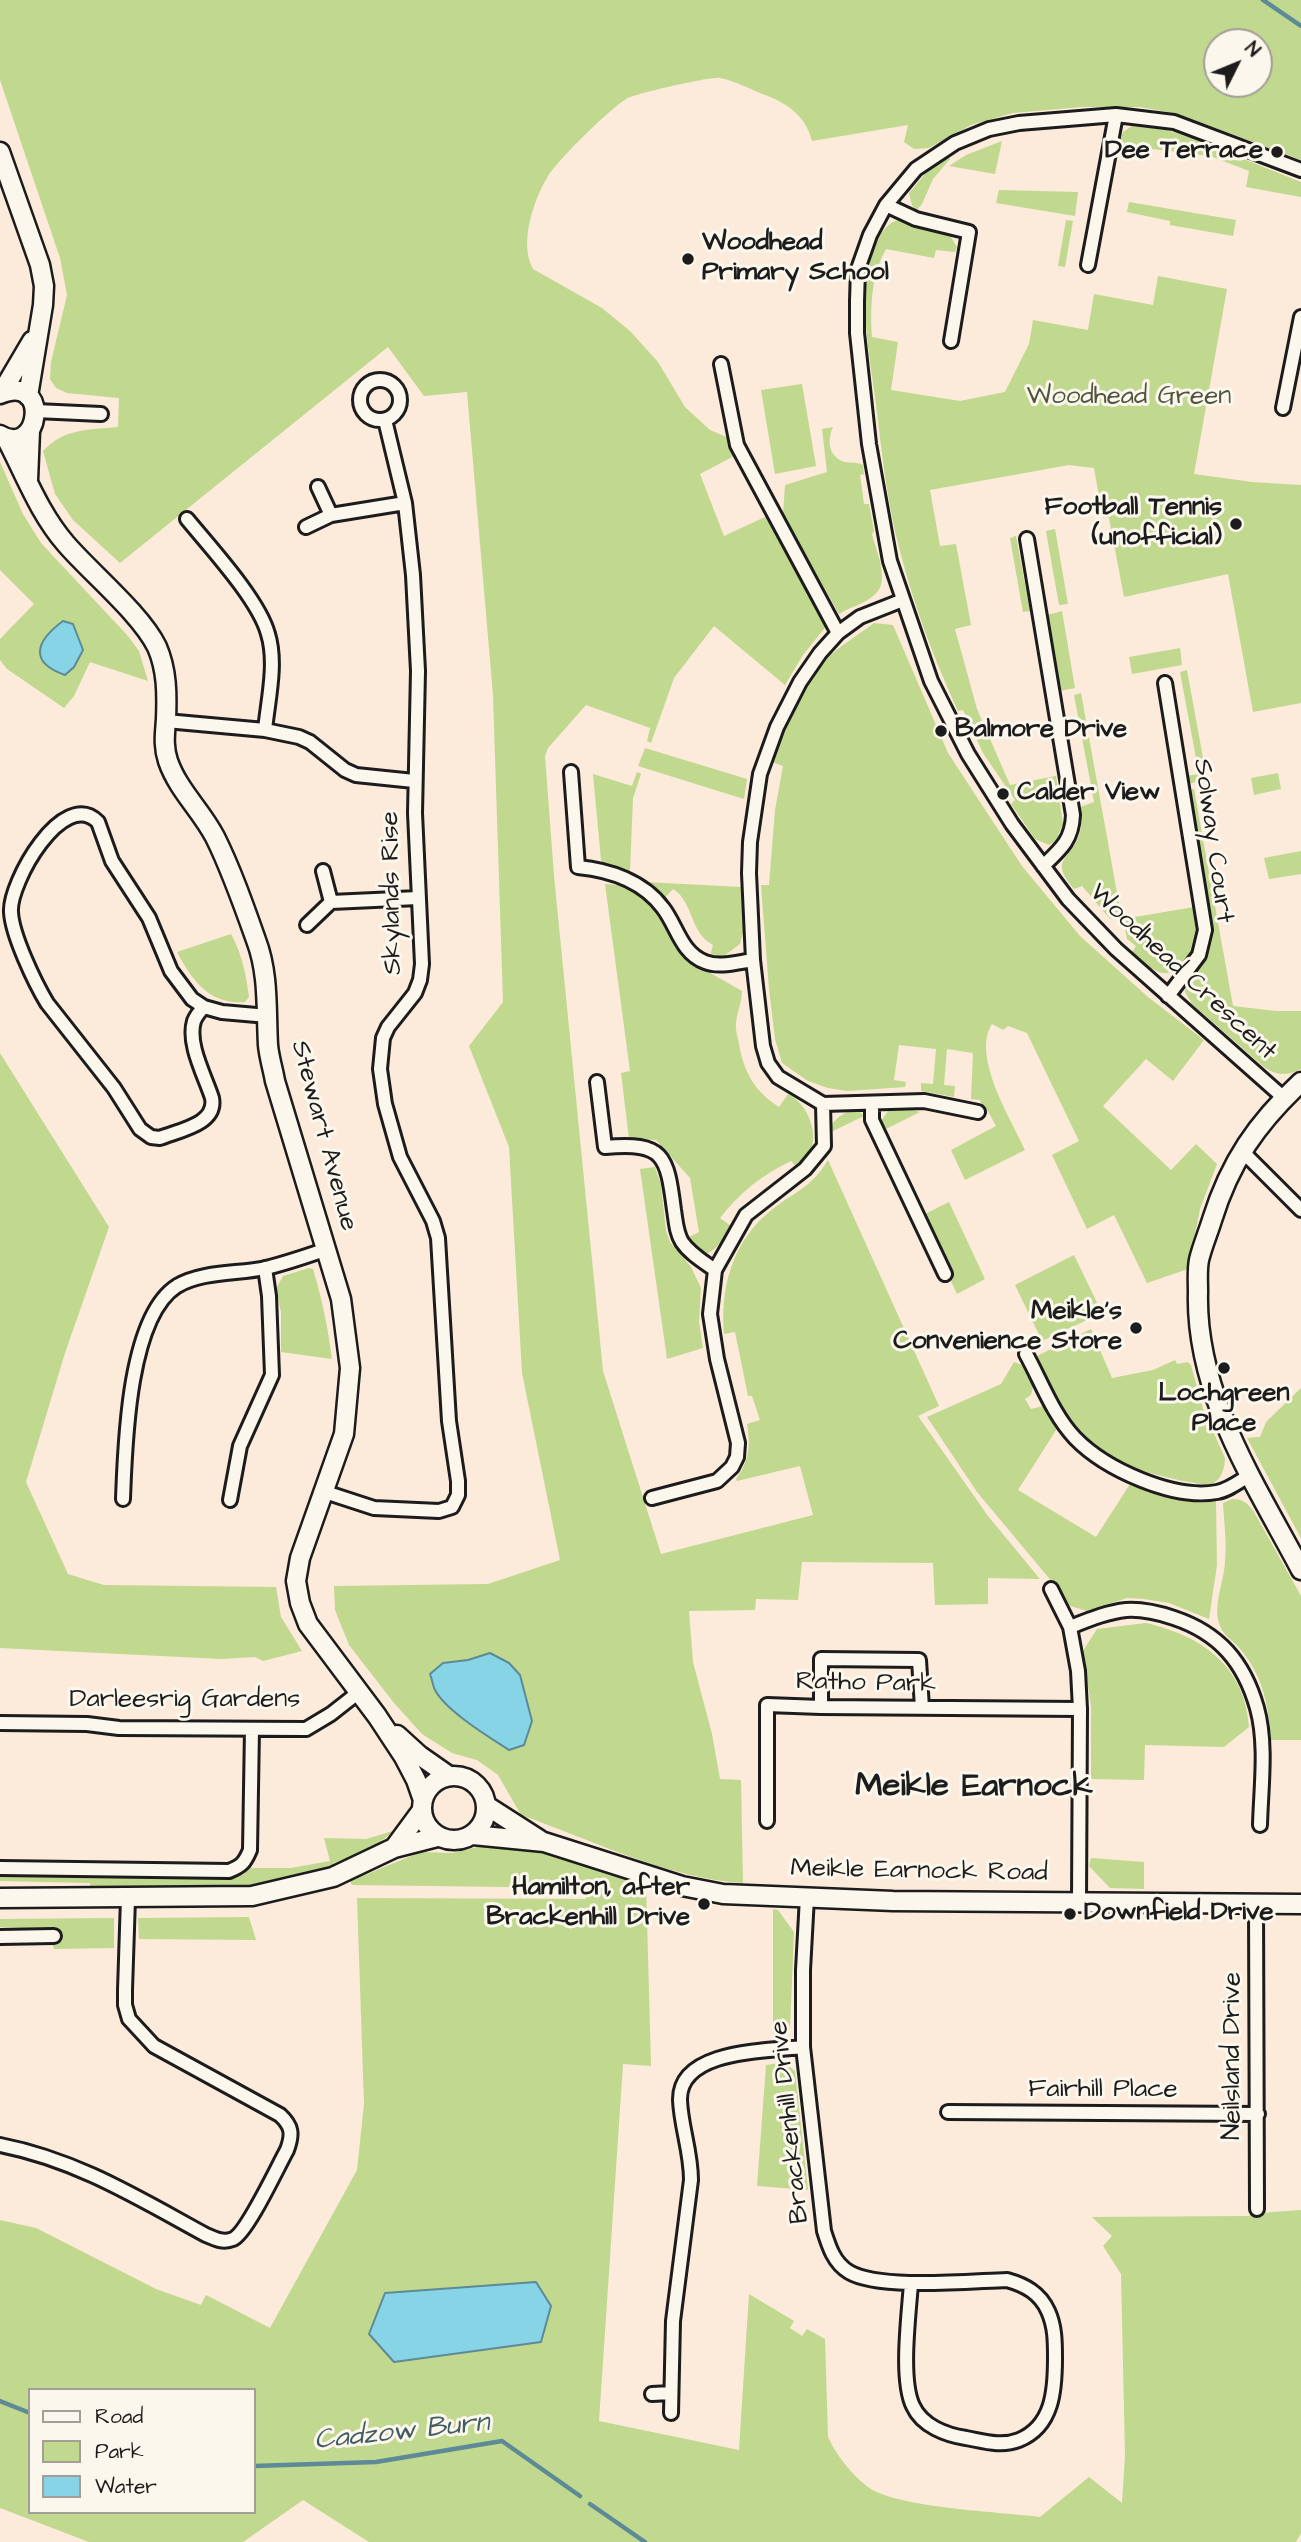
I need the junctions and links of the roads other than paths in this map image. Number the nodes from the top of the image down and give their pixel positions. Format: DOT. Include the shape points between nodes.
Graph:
graph roads {
  1 [pos="1116,115"];
  2 [pos="0,152"];
  3 [pos="1301,170"];
  4 [pos="886,205"];
  5 [pos="1088,265"];
  6 [pos="1301,317"];
  7 [pos="37,332"];
  8 [pos="951,341"];
  9 [pos="721,364"];
  10 [pos="1,393"];
  11 [pos="32,404"];
  12 [pos="1283,408"];
  13 [pos="101,414"];
  14 [pos="385,420"];
  15 [pos="30,430"];
  16 [pos="3,437"];
  17 [pos="28,480"];
  18 [pos="318,487"];
  19 [pos="405,503"];
  20 [pos="331,514"];
  21 [pos="187,519"];
  22 [pos="306,527"];
  23 [pos="1027,539"];
  24 [pos="903,600"];
  25 [pos="838,633"];
  26 [pos="1165,683"];
  27 [pos="166,721"];
  28 [pos="265,730"];
  29 [pos="571,772"];
  30 [pos="414,781"];
  31 [pos="1043,866"];
  32 [pos="323,871"];
  33 [pos="418,898"];
  34 [pos="331,902"];
  35 [pos="307,925"];
  36 [pos="753,960"];
  37 [pos="1168,996"];
  38 [pos="204,1007"];
  39 [pos="268,1016"];
  40 [pos="597,1082"];
  41 [pos="1301,1082"];
  42 [pos="1284,1098"];
  43 [pos="823,1104"];
  44 [pos="872,1104"];
  45 [pos="978,1112"];
  46 [pos="1241,1150"];
  47 [pos="1301,1210"];
  48 [pos="327,1249"];
  49 [pos="265,1268"];
  50 [pos="715,1270"];
  51 [pos="945,1275"];
  52 [pos="1026,1354"];
  53 [pos="1250,1475"];
  54 [pos="325,1492"];
  55 [pos="652,1498"];
  56 [pos="123,1499"];
  57 [pos="230,1500"];
  58 [pos="1301,1570"];
  59 [pos="1051,1589"];
  60 [pos="1070,1627"];
  61 [pos="359,1692"];
  62 [pos="821,1707"];
  63 [pos="922,1708"];
  64 [pos="1080,1709"];
  65 [pos="377,1716"];
  66 [pos="0,1723"];
  67 [pos="252,1729"];
  68 [pos="449,1776"];
  69 [pos="422,1805"];
  70 [pos="487,1806"];
  71 [pos="767,1821"];
  72 [pos="1260,1825"];
  73 [pos="473,1835"];
  74 [pos="438,1836"];
  75 [pos="544,1842"];
  76 [pos="394,1848"];
  77 [pos="0,1868"];
  78 [pos="807,1897"];
  79 [pos="0,1898"];
  80 [pos="128,1898"];
  81 [pos="1079,1901"];
  82 [pos="1256,1903"];
  83 [pos="1301,1904"];
  84 [pos="54,1936"];
  85 [pos="0,1937"];
  86 [pos="803,2047"];
  87 [pos="948,2112"];
  88 [pos="1258,2115"];
  89 [pos="0,2145"];
  90 [pos="1257,2209"];
  91 [pos="911,2283"];
  92 [pos="671,2393"];
  93 [pos="652,2394"];
  94 [pos="671,2413"];
  1 -- 3 [label="street, Woodhead Crescent" via="1174,122"];
  1 -- 4 [label="street, Woodhead Crescent" via="989,129 954,143 916,169"];
  1 -- 5 [label="street"];
  2 -- 7 [label="street" via="40,265 44,286"];
  4 -- 8 [label="street" via="916,219 969,233"];
  4 -- 24 [label="street, Woodhead Crescent" via="858,269 857,332 869,444 890,561"];
  6 -- 12 [label="street"];
  7 -- 10 [label="street"];
  7 -- 11 [label="street"];
  9 -- 25 [label="street" via="737,445"];
  10 -- 11 [label="street" via="20,392"];
  11 -- 13 [label="street"];
  11 -- 15 [label="street, Stewart Avenue" via="36,419"];
  14 -- 19 [label="street, Skylands Rise"];
  15 -- 16 [label="street" via="19,438"];
  15 -- 17 [label="street, Stewart Avenue"];
  16 -- 17 [label="street, Stewart Avenue"];
  17 -- 27 [label="street, Stewart Avenue" via="58,535 156,645 166,678"];
  18 -- 20 [label="street"];
  19 -- 20 [label="street"];
  19 -- 30 [label="street, Skylands Rise" via="418,671"];
  20 -- 22 [label="street"];
  21 -- 28 [label="street" via="230,572 269,634"];
  23 -- 31 [label="street" via="1073,815 1072,831"];
  24 -- 25 [label="street" via="860,617"];
  24 -- 31 [label="street, Woodhead Crescent" via="931,681 968,754"];
  25 -- 36 [label="street" via="800,682 760,774 750,844"];
  26 -- 37 [label="street, Solway Court" via="1205,930 1199,955"];
  27 -- 28 [label="street"];
  27 -- 39 [label="street, Stewart Avenue" via="163,742 174,776 215,839 257,942"];
  28 -- 30 [label="street" via="310,742 356,775"];
  29 -- 36 [label="street" via="578,867 618,875 646,891 663,908 689,952 703,961 715,965"];
  30 -- 33 [label="street, Skylands Rise"];
  31 -- 37 [label="street, Woodhead Crescent" via="1116,949"];
  32 -- 34 [label="street"];
  33 -- 34 [label="street"];
  33 -- 54 [label="street, Skylands Rise" via="420,980 383,1038 380,1069 400,1157 437,1230 457,1495 452,1507 439,1511 374,1508"];
  34 -- 35 [label="street"];
  36 -- 43 [label="street" via="768,1063 778,1077"];
  37 -- 42 [label="street, Woodhead Crescent"];
  38 -- 38 [label="street" via="171,971 149,918 112,861 98,822 82,815 47,833 16,885 12,923 47,1003 140,1129 151,1137 160,1138 201,1122 211,1112 212,1098 193,1031"];
  38 -- 39 [label="street"];
  39 -- 48 [label="street, Stewart Avenue" via="275,1081"];
  40 -- 50 [label="street" via="605,1147 649,1147 661,1158 667,1168 677,1230 688,1248"];
  41 -- 42 [label="street"];
  42 -- 46 [label="street"];
  43 -- 44 [label="street"];
  43 -- 50 [label="street" via="824,1146 805,1169 746,1215"];
  44 -- 45 [label="street" via="924,1101"];
  44 -- 51 [label="street" via="872,1121"];
  46 -- 47 [label="street"];
  46 -- 53 [label="street" via="1217,1203 1199,1262 1197,1309 1213,1392"];
  48 -- 49 [label="street"];
  48 -- 54 [label="street, Stewart Avenue" via="341,1299 350,1368 344,1434"];
  49 -- 56 [label="street" via="196,1279 177,1286 161,1301 138,1360 127,1418"];
  49 -- 57 [label="street" via="272,1375 240,1446"];
  50 -- 55 [label="street" via="710,1314 735,1426 737,1457 717,1481"];
  52 -- 53 [label="street" via="1060,1418 1094,1455 1111,1466 1144,1482 1198,1493 1219,1492"];
  53 -- 58 [label="street"];
  54 -- 61 [label="street, Stewart Avenue" via="296,1581 308,1624"];
  59 -- 60 [label="street"];
  60 -- 64 [label="street"];
  60 -- 72 [label="street" via="1103,1615 1145,1610 1183,1621 1225,1648 1245,1676 1257,1709"];
  61 -- 65 [label="street, Stewart Avenue"];
  61 -- 67 [label="street, Darleesrig Gardens" via="306,1729"];
  62 -- 63 [label="street, Ratho Park"];
  62 -- 63 [label="street" via="821,1659 919,1660"];
  62 -- 71 [label="street, Ratho Park" via="767,1704"];
  63 -- 64 [label="street, Ratho Park"];
  64 -- 81 [label="street"];
  65 -- 68 [label="street, Stewart Avenue"];
  65 -- 69 [label="street, Stewart Avenue" via="416,1780"];
  66 -- 67 [label="street, Darleesrig Gardens"];
  67 -- 77 [label="street" via="250,1850 237,1868"];
  68 -- 69 [label="street" via="427,1790"];
  68 -- 70 [label="street" via="474,1783"];
  69 -- 74 [label="street" via="429,1829"];
  69 -- 76 [label="street"];
  70 -- 73 [label="street" via="481,1827"];
  70 -- 75 [label="street, Meikle Earnock Road"];
  73 -- 74 [label="street" via="449,1841"];
  73 -- 75 [label="street, Meikle Earnock Road"];
  74 -- 76 [label="street"];
  75 -- 78 [label="street, Meikle Earnock Road" via="682,1886 723,1894"];
  76 -- 80 [label="street" via="333,1877 252,1896"];
  78 -- 81 [label="street, Meikle Earnock Road"];
  78 -- 86 [label="street, Brackenhill Drive"];
  79 -- 80 [label="street"];
  80 -- 89 [label="street" via="125,1997 129,2019 154,2046 279,2115 291,2129 287,2150 244,2228 234,2239 221,2241 87,2171"];
  81 -- 82 [label="street, Meikle Earnock Road"];
  82 -- 83 [label="street, Meikle Earnock Road"];
  82 -- 88 [label="street, Neilsland Drive"];
  84 -- 85 [label="street"];
  86 -- 91 [label="street, Brackenhill Drive" via="828,2246 836,2260 855,2274"];
  86 -- 92 [label="street" via="720,2057 695,2071 681,2091 691,2180 673,2321"];
  87 -- 88 [label="street, Fairhill Place"];
  88 -- 90 [label="street, Neilsland Drive"];
  91 -- 91 [label="street, Brackenhill Drive" via="1007,2280 1036,2294 1053,2323 1055,2394 1034,2431 1007,2444 948,2435 928,2424 913,2406 906,2362"];
  92 -- 93 [label="street"];
  92 -- 94 [label="street"];
}
